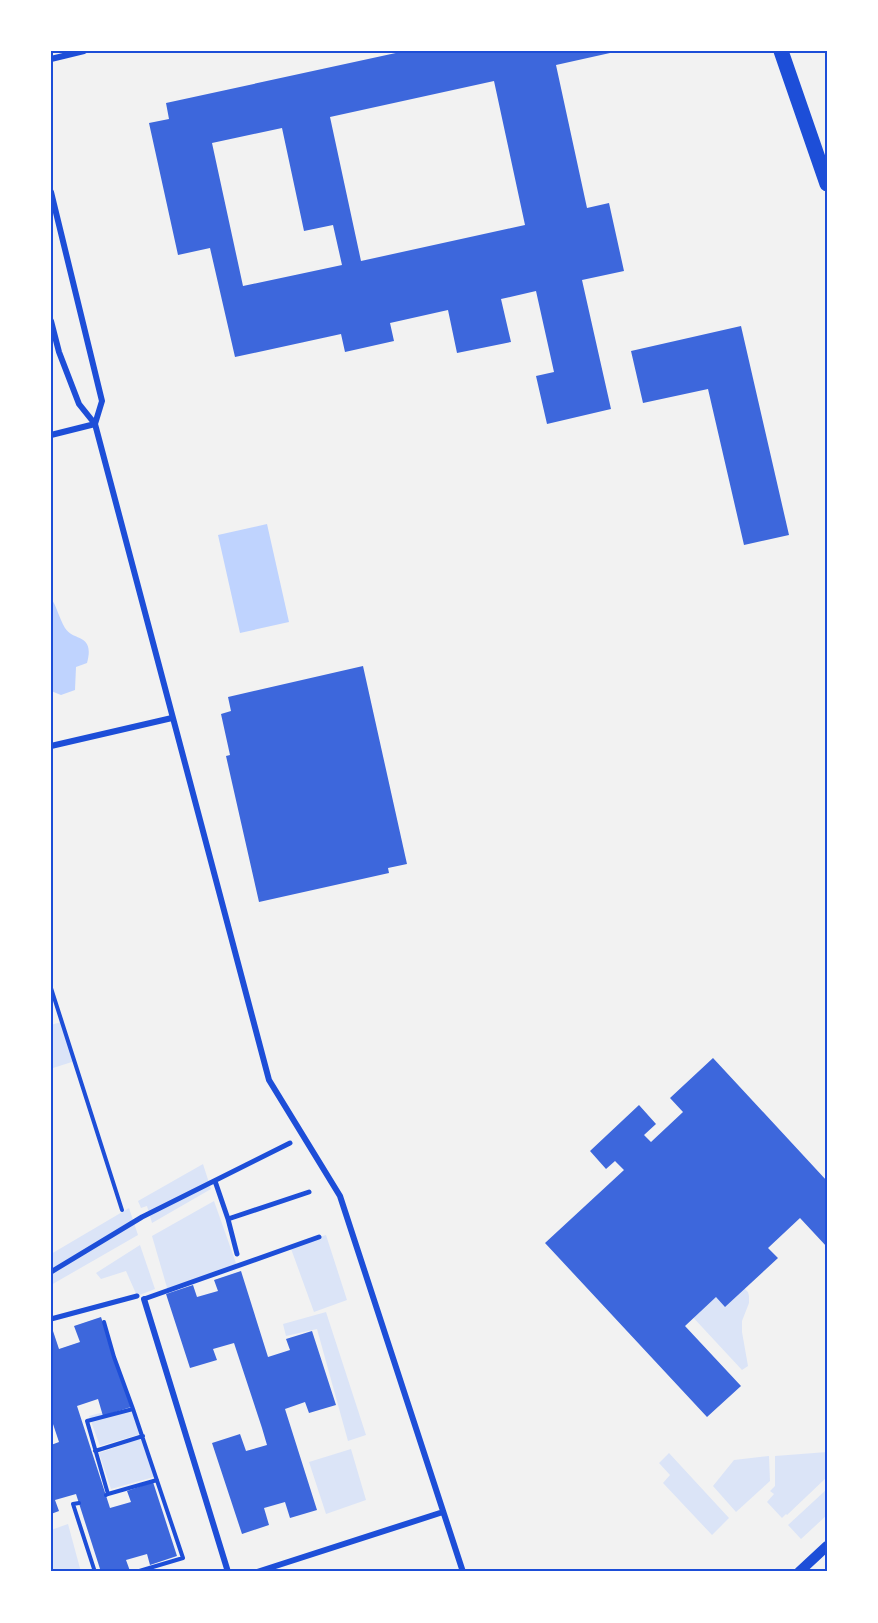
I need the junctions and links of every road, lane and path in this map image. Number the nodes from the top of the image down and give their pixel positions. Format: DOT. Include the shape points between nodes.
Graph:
graph roads {
  1 [pos="84,51"];
  2 [pos="781,51"];
  3 [pos="51,59"];
  4 [pos="827,184"];
  5 [pos="51,192"];
  6 [pos="51,321"];
  7 [pos="95,424"];
  8 [pos="51,435"];
  9 [pos="172,718"];
  10 [pos="51,746"];
  11 [pos="51,988"];
  12 [pos="290,1143"];
  13 [pos="215,1181"];
  14 [pos="309,1192"];
  15 [pos="228,1219"];
  16 [pos="127,1227"];
  17 [pos="319,1238"];
  18 [pos="237,1254"];
  19 [pos="51,1272"];
  20 [pos="140,1298"];
  21 [pos="51,1319"];
  22 [pos="114,1357"];
  23 [pos="133,1409"];
  24 [pos="143,1436"];
  25 [pos="95,1451"];
  26 [pos="157,1480"];
  27 [pos="79,1503"];
  28 [pos="443,1512"];
  29 [pos="827,1546"];
  30 [pos="95,1572"];
  31 [pos="136,1572"];
  32 [pos="228,1572"];
  33 [pos="256,1572"];
  34 [pos="463,1572"];
  35 [pos="799,1572"];
  1 -- 3 [label="street"];
  2 -- 4 [label="main road"];
  5 -- 7 [label="street" via="102,401"];
  6 -- 7 [label="street" via="58,352 80,404"];
  7 -- 8 [label="street"];
  7 -- 9 [label="street"];
  9 -- 10 [label="street"];
  9 -- 28 [label="street" via="269,1080 340,1196"];
  11 -- 16 [label="path"];
  12 -- 13 [label="street"];
  13 -- 15 [label="street"];
  13 -- 16 [label="street"];
  14 -- 15 [label="street"];
  15 -- 18 [label="street"];
  16 -- 19 [label="street"];
  17 -- 20 [label="street"];
  20 -- 21 [label="street"];
  20 -- 32 [label="street"];
  22 -- 23 [label="path"];
  23 -- 24 [label="path"];
  23 -- 25 [label="path" via="87,1421"];
  24 -- 25 [label="path"];
  24 -- 26 [label="path"];
  25 -- 26 [label="path" via="107,1494"];
  26 -- 31 [label="path" via="183,1558"];
  27 -- 30 [label="path" via="73,1504"];
  28 -- 33 [label="street"];
  28 -- 34 [label="street"];
  29 -- 35 [label="street"];
}
